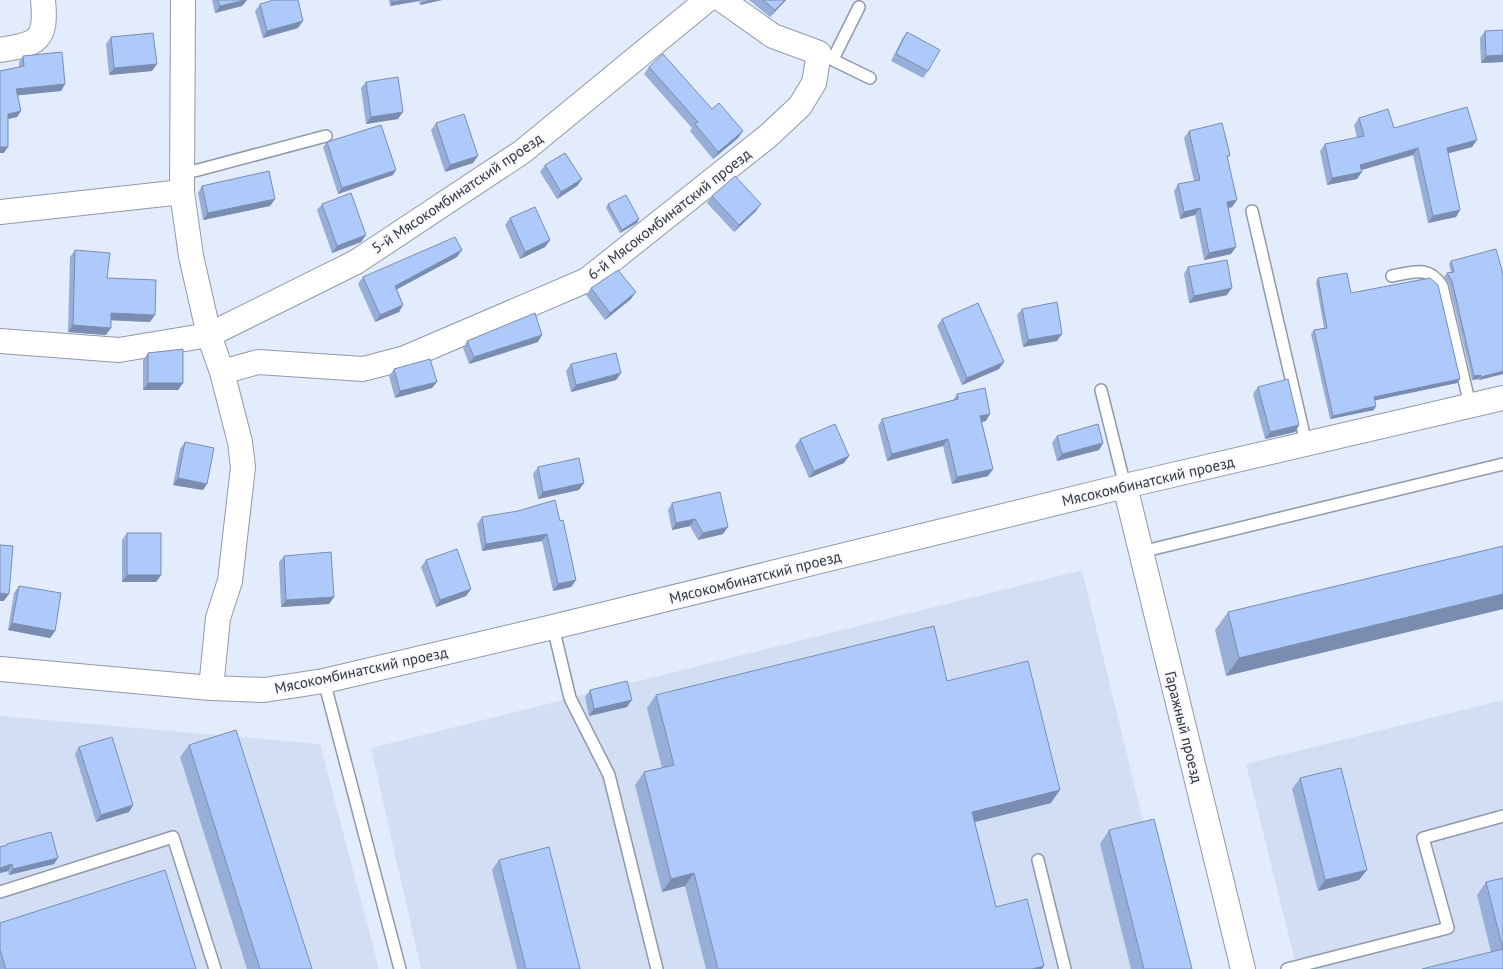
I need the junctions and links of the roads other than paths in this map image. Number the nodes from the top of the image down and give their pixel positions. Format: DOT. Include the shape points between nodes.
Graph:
graph roads {
  1 [pos="43,0"];
  2 [pos="183,0"];
  3 [pos="707,0"];
  4 [pos="722,0"];
  5 [pos="859,7"];
  6 [pos="0,50"];
  7 [pos="826,56"];
  8 [pos="870,78"];
  9 [pos="326,136"];
  10 [pos="182,183"];
  11 [pos="1252,211"];
  12 [pos="0,212"];
  13 [pos="1392,276"];
  14 [pos="209,334"];
  15 [pos="0,341"];
  16 [pos="222,372"];
  17 [pos="1101,390"];
  18 [pos="1503,398"];
  19 [pos="1470,405"];
  20 [pos="1306,444"];
  21 [pos="1503,464"];
  22 [pos="1125,486"];
  23 [pos="1141,552"];
  24 [pos="554,627"];
  25 [pos="0,669"];
  26 [pos="324,681"];
  27 [pos="211,688"];
  28 [pos="1503,816"];
  29 [pos="1038,860"];
  30 [pos="0,892"];
  31 [pos="215,969"];
  32 [pos="400,969"];
  33 [pos="657,969"];
  34 [pos="1065,969"];
  35 [pos="1243,969"];
  36 [pos="1287,969"];
  1 -- 6 [label="street" via="45,22 40,37 26,46"];
  2 -- 10 [label="street"];
  3 -- 14 [label="street, 5-й Мясокомбинатский проезд" via="522,152 356,262"];
  4 -- 7 [label="street" via="773,36"];
  5 -- 7 [label="lane"];
  7 -- 8 [label="lane"];
  7 -- 16 [label="street, 6-й Мясокомбинатский проезд" via="800,106 768,136 587,280 405,358 363,369 258,362"];
  9 -- 10 [label="lane"];
  10 -- 12 [label="street"];
  10 -- 14 [label="street" via="191,256"];
  11 -- 20 [label="lane"];
  13 -- 19 [label="lane" via="1422,271 1435,275 1442,286"];
  14 -- 15 [label="street" via="119,350"];
  14 -- 16 [label="street"];
  16 -- 27 [label="street" via="243,467 230,581 218,618"];
  17 -- 22 [label="lane"];
  18 -- 19 [label="street, Мясокомбинатский проезд"];
  19 -- 20 [label="street, Мясокомбинатский проезд"];
  20 -- 22 [label="street, Мясокомбинатский проезд"];
  21 -- 23 [label="lane"];
  22 -- 23 [label="street, Гаражный проезд"];
  22 -- 24 [label="street, Мясокомбинатский проезд"];
  23 -- 35 [label="street, Гаражный проезд"];
  24 -- 26 [label="street, Мясокомбинатский проезд"];
  24 -- 33 [label="lane" via="570,698 609,775"];
  25 -- 27 [label="street, Мясокомбинатский проезд"];
  26 -- 27 [label="street, Мясокомбинатский проезд" via="264,690"];
  26 -- 32 [label="lane"];
  28 -- 36 [label="lane" via="1423,838 1448,928"];
  29 -- 34 [label="lane"];
  30 -- 31 [label="lane" via="173,837"];
}
